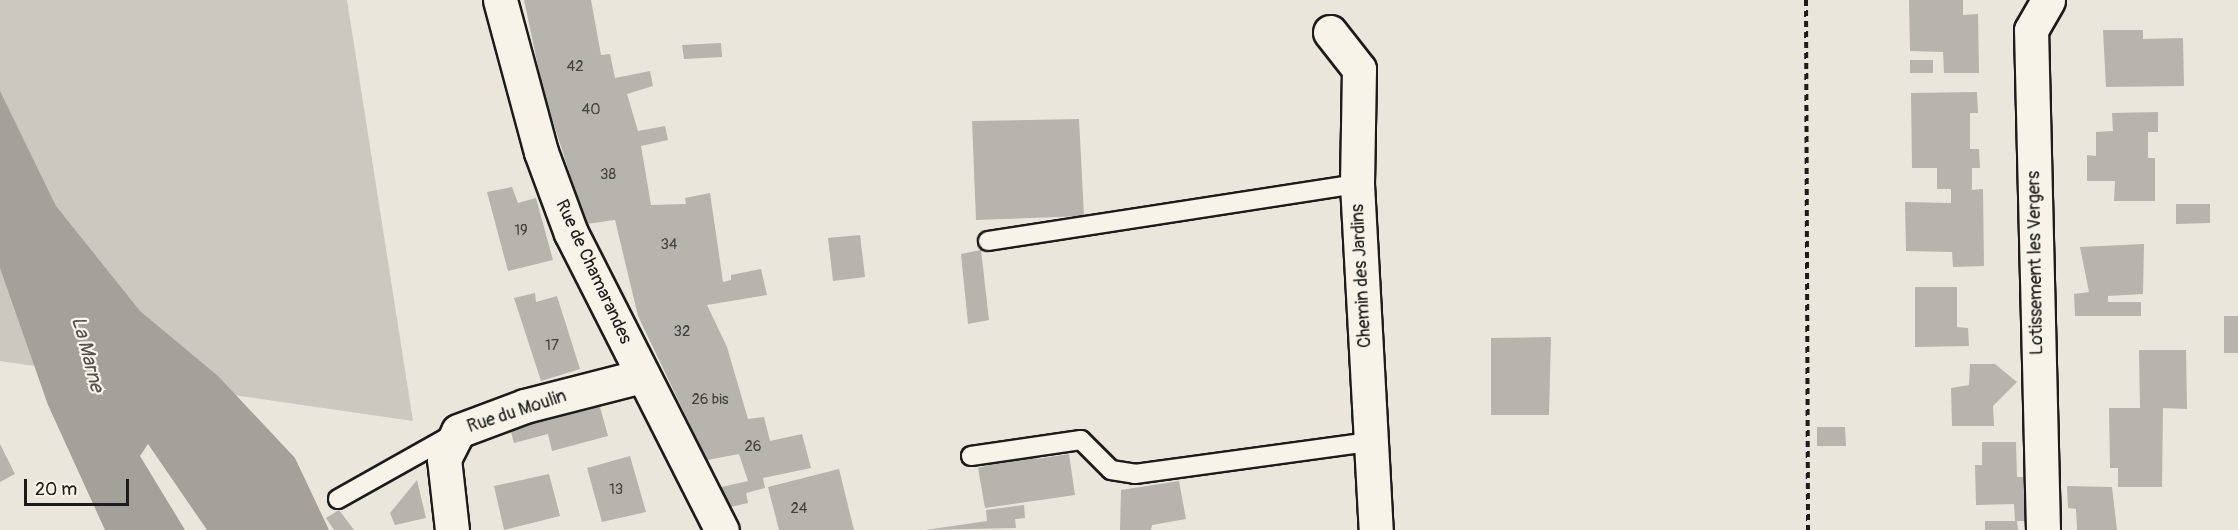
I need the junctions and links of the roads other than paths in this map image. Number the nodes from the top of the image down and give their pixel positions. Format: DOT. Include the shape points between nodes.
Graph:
graph roads {
  1 [pos="500,0"];
  2 [pos="2048,0"];
  3 [pos="1330,32"];
  4 [pos="1358,184"];
  5 [pos="988,241"];
  6 [pos="642,375"];
  7 [pos="458,432"];
  8 [pos="1370,442"];
  9 [pos="971,456"];
  10 [pos="338,499"];
  11 [pos="452,530"];
  12 [pos="722,530"];
  13 [pos="1376,530"];
  14 [pos="2043,530"];
  1 -- 6 [label="street, Rue de Chamarandes" via="541,152 571,233"];
  2 -- 14 [label="street, Lotissement les Vergers" via="2031,30"];
  3 -- 4 [label="street, Chemin des Jardins" via="1359,69"];
  4 -- 5 [label="lane"];
  4 -- 8 [label="street, Chemin des Jardins"];
  6 -- 7 [label="street, Rue du Moulin" via="525,406"];
  6 -- 12 [label="street, Rue de Chamarandes"];
  7 -- 10 [label="lane"];
  7 -- 11 [label="street, Rue du Moulin" via="444,459"];
  8 -- 9 [label="lane" via="1135,474 1111,470 1081,440"];
  8 -- 13 [label="street, Chemin des Jardins"];
}
